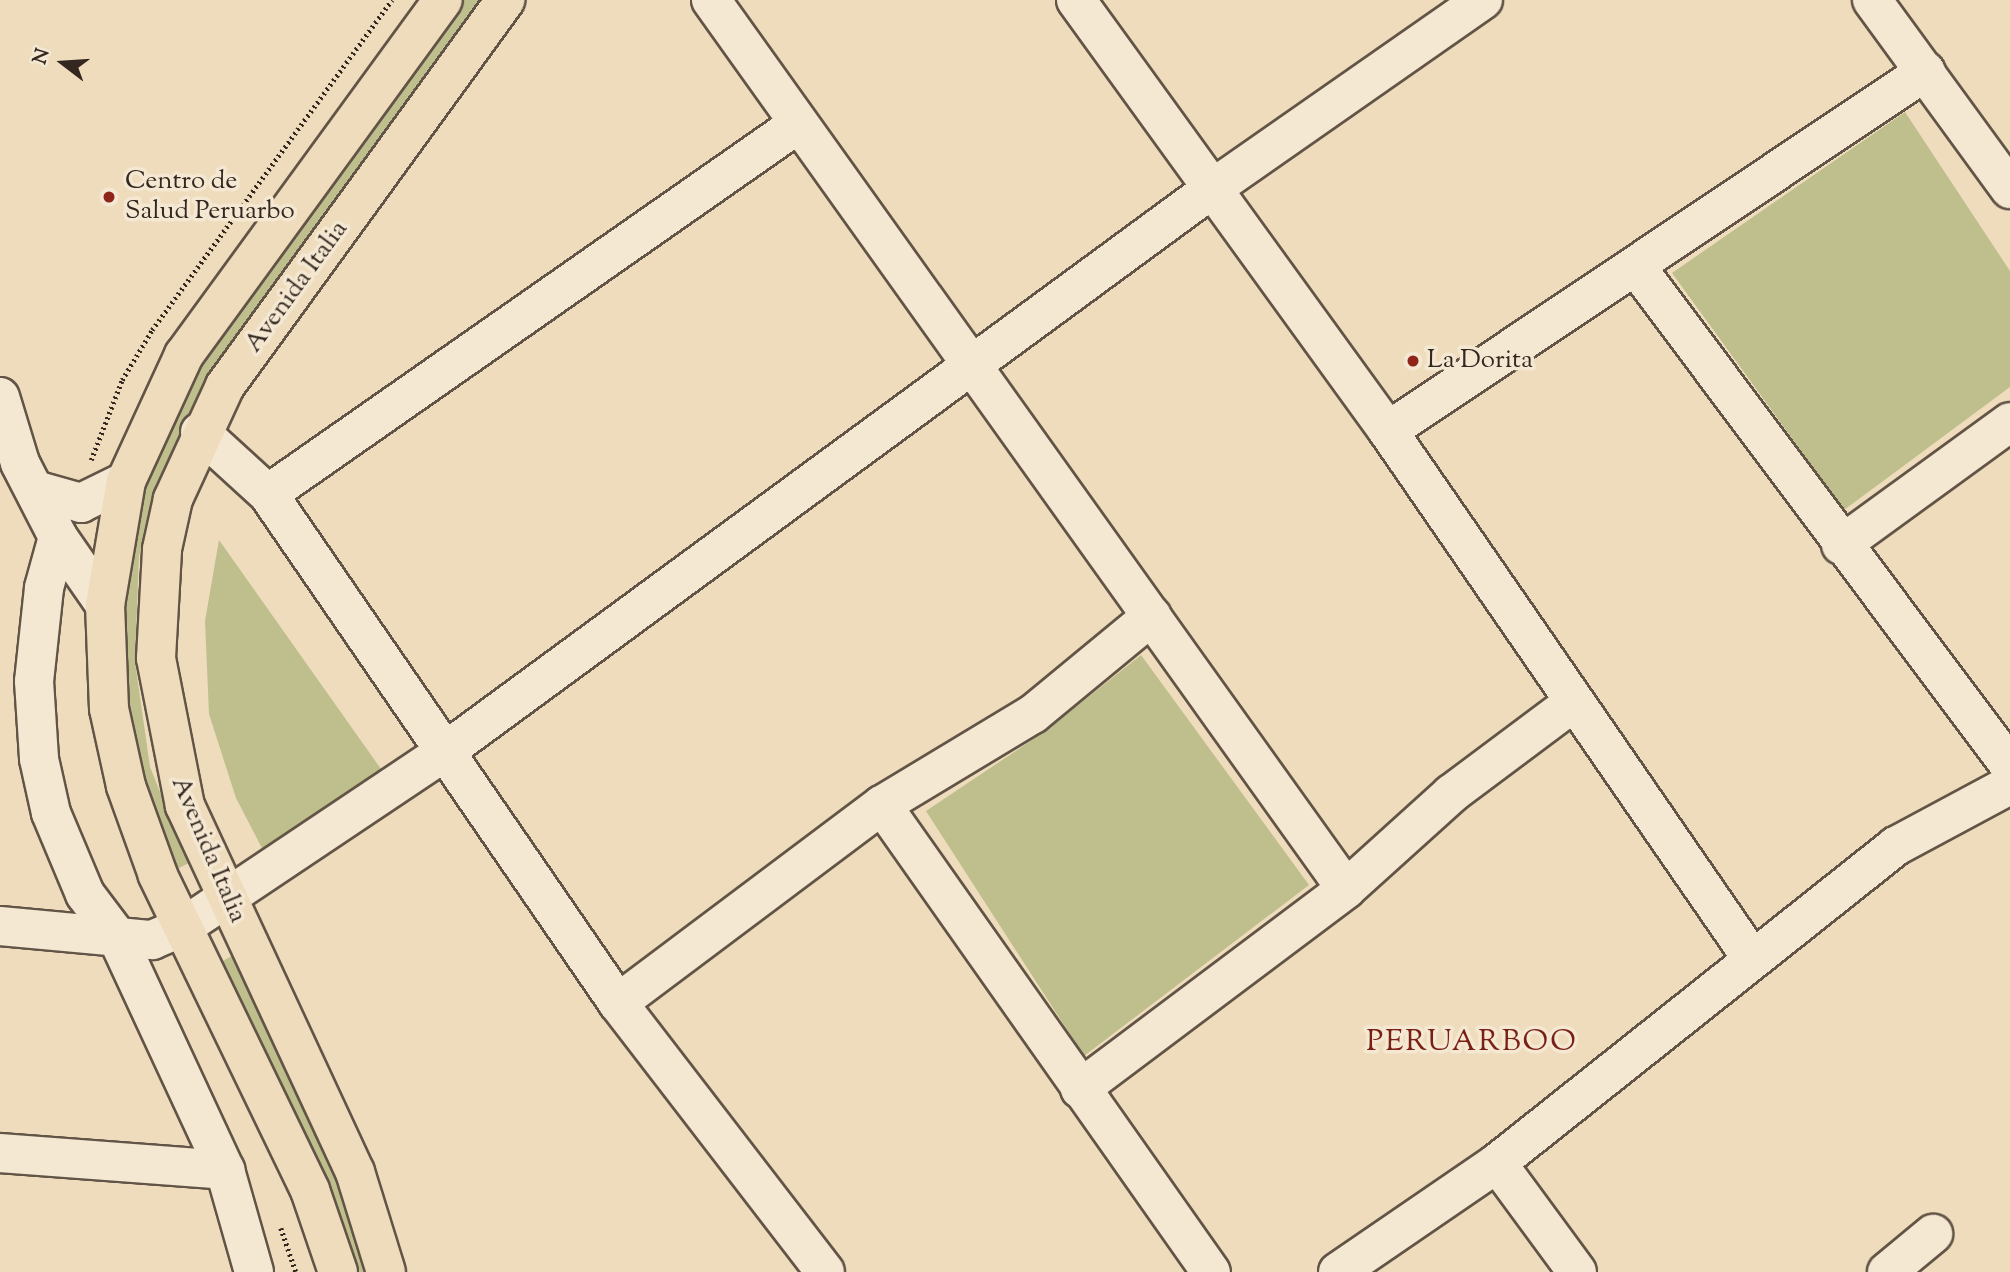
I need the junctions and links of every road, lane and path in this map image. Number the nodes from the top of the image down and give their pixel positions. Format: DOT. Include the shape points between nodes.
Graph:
graph roads {
  1 [pos="443,0"];
  2 [pos="505,0"];
  3 [pos="711,0"];
  4 [pos="1076,0"];
  5 [pos="1483,0"];
  6 [pos="1872,0"];
  7 [pos="1926,71"];
  8 [pos="798,124"];
  9 [pos="2010,189"];
  10 [pos="1209,191"];
  11 [pos="1637,268"];
  12 [pos="970,368"];
  13 [pos="1,401"];
  14 [pos="2010,422"];
  15 [pos="1388,431"];
  16 [pos="200,432"];
  17 [pos="126,481"];
  18 [pos="36,490"];
  19 [pos="268,495"];
  20 [pos="58,537"];
  21 [pos="1841,545"];
  22 [pos="105,605"];
  23 [pos="1152,616"];
  24 [pos="1574,702"];
  25 [pos="443,753"];
  26 [pos="2010,766"];
  27 [pos="2010,785"];
  28 [pos="881,805"];
  29 [pos="1346,889"];
  30 [pos="226,898"];
  31 [pos="0,926"];
  32 [pos="183,927"];
  33 [pos="116,934"];
  34 [pos="1751,957"];
  35 [pos="618,1003"];
  36 [pos="1080,1089"];
  37 [pos="0,1153"];
  38 [pos="1497,1163"];
  39 [pos="225,1170"];
  40 [pos="1933,1234"];
  41 [pos="254,1272"];
  42 [pos="338,1272"];
  43 [pos="386,1272"];
  44 [pos="825,1272"];
  45 [pos="1211,1272"];
  46 [pos="1338,1272"];
  47 [pos="1577,1272"];
  48 [pos="1887,1272"];
  1 -- 17 [label="main road, Avenida Italia" via="184,355"];
  2 -- 16 [label="main road, Avenida Italia" via="225,386"];
  3 -- 8 [label="street"];
  4 -- 10 [label="street"];
  5 -- 10 [label="street"];
  6 -- 7 [label="street"];
  7 -- 9 [label="street"];
  7 -- 11 [label="street"];
  8 -- 12 [label="street"];
  8 -- 19 [label="street"];
  10 -- 12 [label="street"];
  10 -- 15 [label="street"];
  11 -- 15 [label="street"];
  11 -- 21 [label="street"];
  12 -- 23 [label="street"];
  12 -- 25 [label="street"];
  13 -- 18 [label="street"];
  14 -- 21 [label="street"];
  15 -- 24 [label="street"];
  16 -- 19 [label="street"];
  16 -- 30 [label="main road, Avenida Italia" via="162,549 156,658 173,766"];
  17 -- 18 [label="street" via="82,503"];
  17 -- 22 [label="main road, Avenida Italia"];
  18 -- 20 [label="street"];
  19 -- 25 [label="street"];
  20 -- 22 [label="street"];
  20 -- 33 [label="street" via="44,588 34,681 39,759 51,813 78,877"];
  21 -- 26 [label="street"];
  22 -- 32 [label="main road, Avenida Italia" via="116,748"];
  23 -- 28 [label="street" via="1032,714"];
  23 -- 29 [label="street"];
  24 -- 29 [label="street" via="1451,794"];
  24 -- 34 [label="street"];
  25 -- 30 [label="street"];
  25 -- 35 [label="street"];
  27 -- 34 [label="street" via="1896,846"];
  28 -- 35 [label="street"];
  28 -- 36 [label="street"];
  29 -- 36 [label="street"];
  30 -- 32 [label="street"];
  30 -- 43 [label="main road, Avenida Italia" via="355,1171"];
  31 -- 33 [label="street"];
  32 -- 33 [label="street" via="152,940"];
  32 -- 42 [label="main road, Avenida Italia" via="310,1190"];
  33 -- 39 [label="street"];
  34 -- 38 [label="street"];
  35 -- 44 [label="street"];
  36 -- 45 [label="street"];
  37 -- 39 [label="street"];
  38 -- 46 [label="street"];
  38 -- 47 [label="street"];
  39 -- 41 [label="street"];
  40 -- 48 [label="street"];
}
